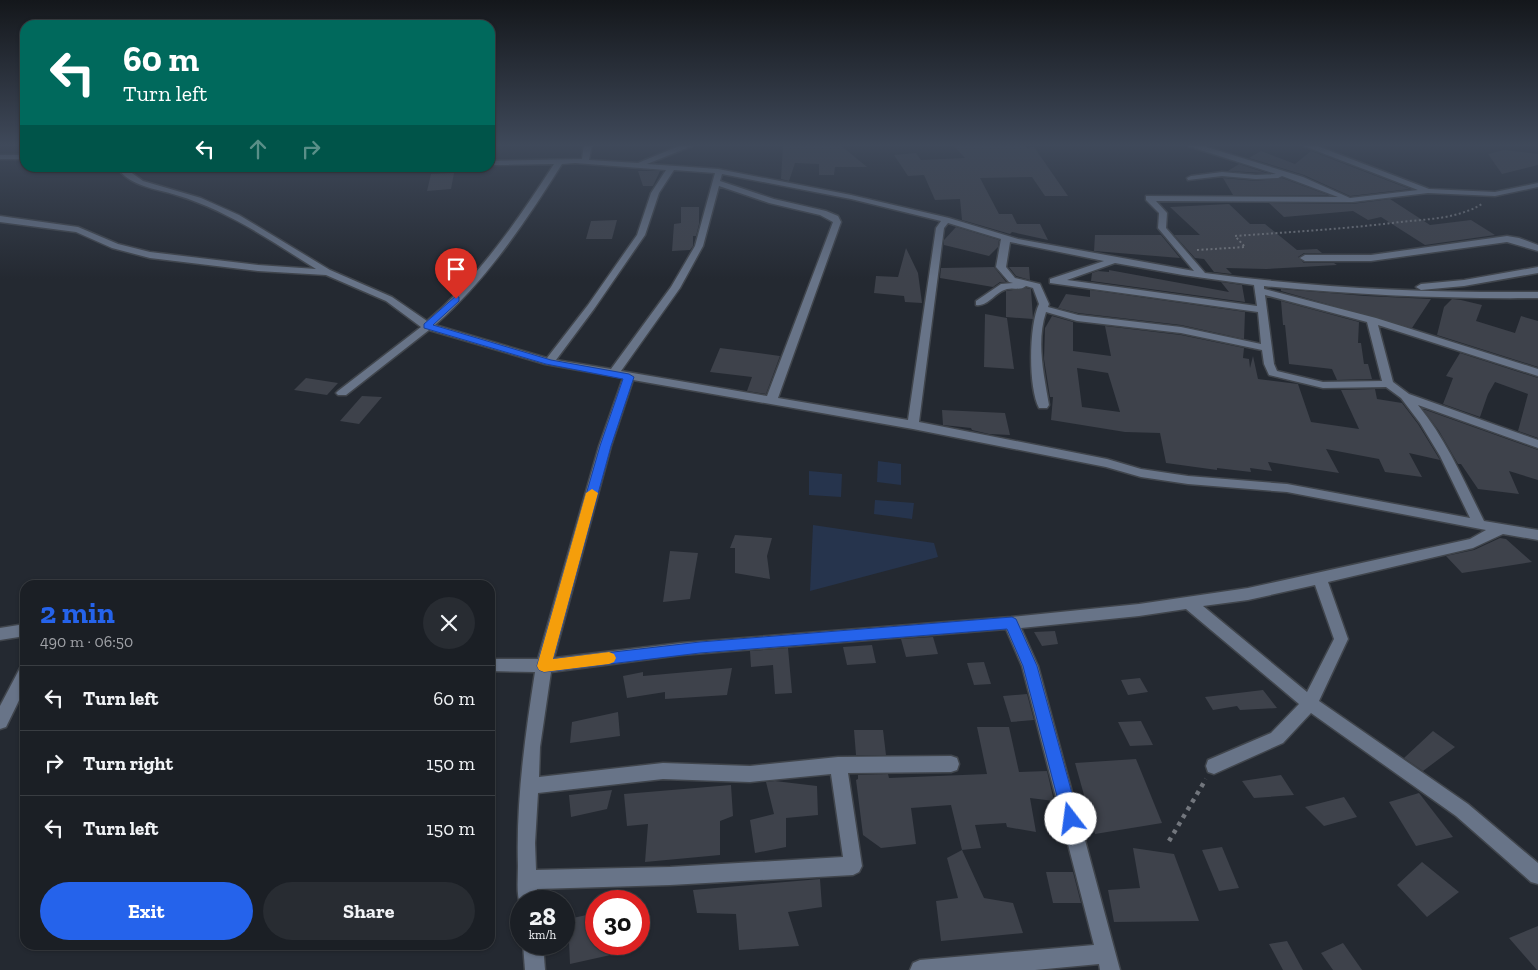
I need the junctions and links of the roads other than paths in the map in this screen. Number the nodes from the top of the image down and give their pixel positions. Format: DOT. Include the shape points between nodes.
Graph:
graph roads {
  1 [pos="163,189"];
  2 [pos="542,189"];
  3 [pos="657,189"];
  4 [pos="714,189"];
  5 [pos="737,189"];
  6 [pos="811,189"];
  7 [pos="1324,189"];
  8 [pos="1424,189"];
  9 [pos="1519,189"];
  10 [pos="1428,191"];
  11 [pos="1350,200"];
  12 [pos="0,219"];
  13 [pos="946,220"];
  14 [pos="1006,238"];
  15 [pos="1538,248"];
  16 [pos="1305,258"];
  17 [pos="1114,260"];
  18 [pos="1538,270"];
  19 [pos="328,272"];
  20 [pos="1202,275"];
  21 [pos="1053,281"];
  22 [pos="1038,286"];
  23 [pos="1259,287"];
  24 [pos="1382,292"];
  25 [pos="1538,295"];
  26 [pos="979,303"];
  27 [pos="1042,308"];
  28 [pos="1262,310"];
  29 [pos="1372,320"];
  30 [pos="427,326"];
  31 [pos="1267,348"];
  32 [pos="549,362"];
  33 [pos="1538,373"];
  34 [pos="613,374"];
  35 [pos="629,377"];
  36 [pos="1388,383"];
  37 [pos="342,394"];
  38 [pos="1405,396"];
  39 [pos="771,401"];
  40 [pos="1043,405"];
  41 [pos="913,425"];
  42 [pos="1538,444"];
  43 [pos="1480,525"];
  44 [pos="1500,529"];
  45 [pos="1538,535"];
  46 [pos="1320,578"];
  47 [pos="1189,603"];
  48 [pos="1012,623"];
  49 [pos="20,631"];
  50 [pos="0,634"];
  51 [pos="495,665"];
  52 [pos="544,666"];
  53 [pos="20,684"];
  54 [pos="1310,703"];
  55 [pos="0,722"];
  56 [pos="951,764"];
  57 [pos="838,765"];
  58 [pos="1214,766"];
  59 [pos="530,786"];
  60 [pos="1538,876"];
  61 [pos="526,880"];
  62 [pos="527,890"];
  63 [pos="534,955"];
  64 [pos="1108,962"];
  65 [pos="535,970"];
  66 [pos="920,970"];
  1 -- 19 [label="street" via="198,199 247,223"];
  2 -- 30 [label="street" via="497,252"];
  3 -- 32 [label="street" via="641,234 591,308"];
  4 -- 34 [label="street" via="699,246 674,288"];
  5 -- 39 [label="street" via="823,213 837,222"];
  6 -- 13 [label="street"];
  7 -- 11 [label="street"];
  8 -- 10 [label="street"];
  9 -- 10 [label="street" via="1486,195"];
  10 -- 11 [label="street"];
  11 -- 20 [label="street" via="1149,198 1163,213 1162,228"];
  12 -- 19 [label="street" via="78,230 115,246 150,254 258,268"];
  13 -- 14 [label="street"];
  13 -- 41 [label="street" via="940,228"];
  14 -- 17 [label="street"];
  14 -- 22 [label="street" via="1002,267 1012,280"];
  15 -- 16 [label="street" via="1508,239 1371,258"];
  17 -- 20 [label="street"];
  17 -- 21 [label="street"];
  18 -- 24 [label="street"];
  19 -- 30 [label="street" via="388,299"];
  20 -- 23 [label="street"];
  21 -- 22 [label="street"];
  21 -- 28 [label="street"];
  22 -- 26 [label="street" via="1004,286"];
  22 -- 27 [label="street" via="1044,304"];
  23 -- 24 [label="street"];
  23 -- 28 [label="street"];
  23 -- 29 [label="street"];
  24 -- 25 [label="street"];
  27 -- 31 [label="street" via="1077,318 1181,330"];
  27 -- 40 [label="street" via="1039,314 1037,370"];
  28 -- 31 [label="street"];
  29 -- 33 [label="street"];
  29 -- 36 [label="street"];
  30 -- 32 [label="street"];
  30 -- 37 [label="street"];
  31 -- 36 [label="street" via="1273,373 1323,386"];
  32 -- 34 [label="street"];
  34 -- 35 [label="street"];
  35 -- 39 [label="street"];
  35 -- 52 [label="street" via="605,446"];
  36 -- 38 [label="street"];
  38 -- 42 [label="street"];
  38 -- 43 [label="street" via="1446,456"];
  39 -- 41 [label="street"];
  41 -- 43 [label="street" via="1106,463 1141,473 1287,488"];
  43 -- 44 [label="street"];
  44 -- 45 [label="street"];
  44 -- 46 [label="street" via="1473,543"];
  46 -- 47 [label="street"];
  46 -- 54 [label="street" via="1341,639"];
  47 -- 48 [label="street"];
  47 -- 54 [label="street"];
  48 -- 52 [label="street" via="681,649"];
  48 -- 64 [label="street" via="1030,666"];
  49 -- 50 [label="street"];
  51 -- 52 [label="street"];
  52 -- 59 [label="street" via="532,747"];
  53 -- 55 [label="street"];
  54 -- 58 [label="street" via="1277,738"];
  54 -- 60 [label="street" via="1462,810"];
  56 -- 57 [label="street"];
  57 -- 59 [label="street" via="750,774 663,771"];
  57 -- 61 [label="street" via="853,866"];
  59 -- 61 [label="street"];
  61 -- 62 [label="street"];
  63 -- 65 [label="street"];
  64 -- 66 [label="street"];
}
